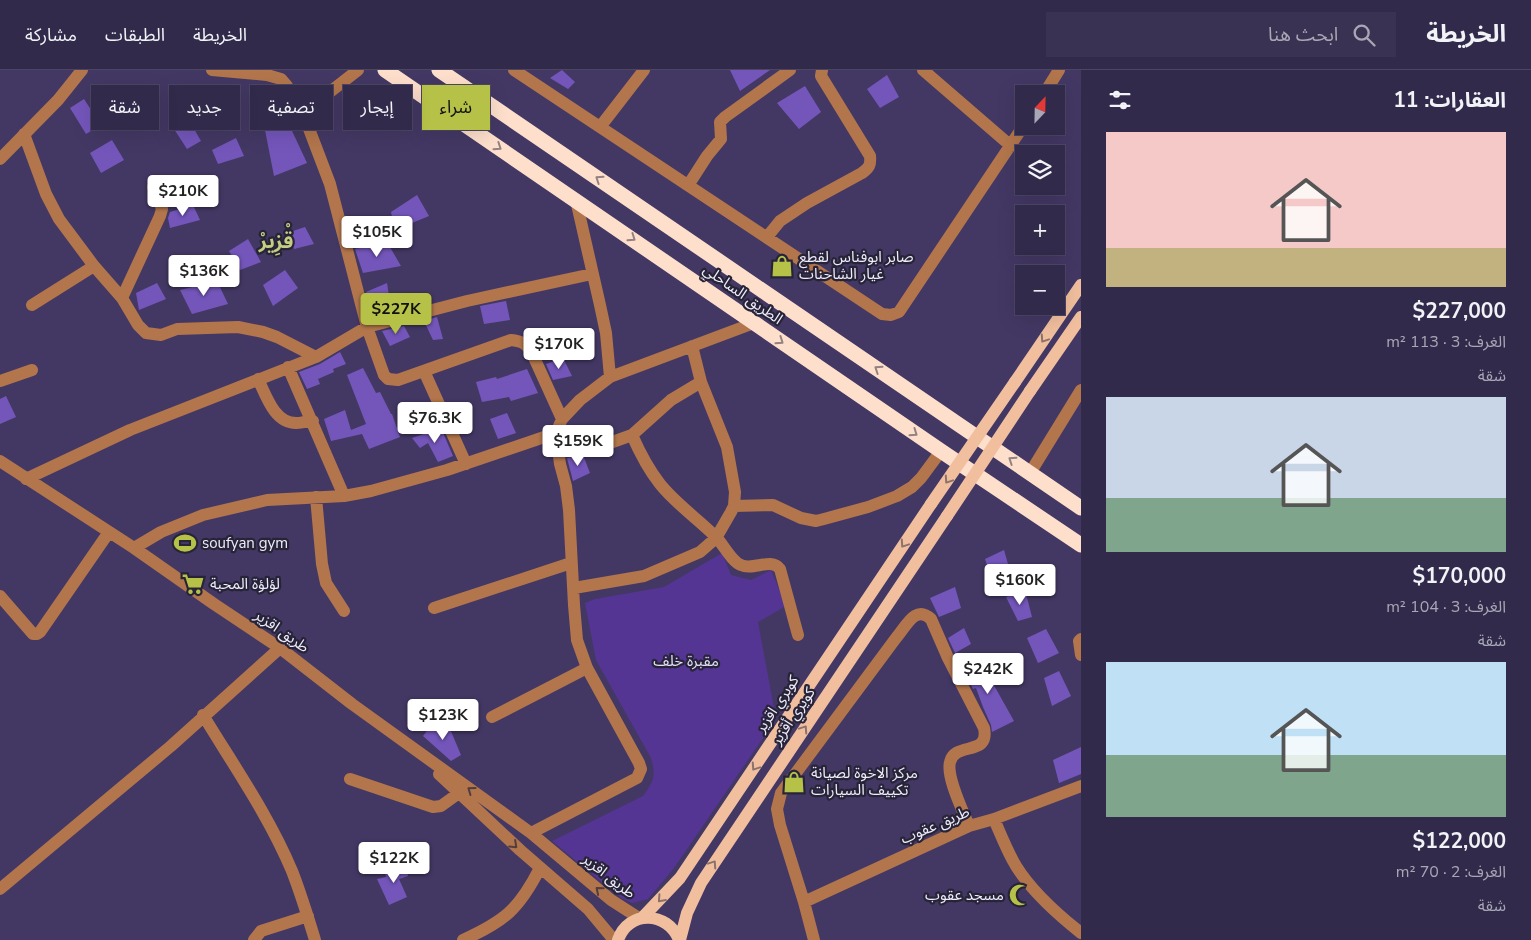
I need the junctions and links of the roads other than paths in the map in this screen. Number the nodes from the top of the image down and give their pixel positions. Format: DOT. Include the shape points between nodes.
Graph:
graph roads {
  1 [pos="82,70"];
  2 [pos="212,70"];
  3 [pos="358,70"];
  4 [pos="385,70"];
  5 [pos="439,70"];
  6 [pos="514,70"];
  7 [pos="644,70"];
  8 [pos="790,70"];
  9 [pos="822,70"];
  10 [pos="924,70"];
  11 [pos="1060,70"];
  12 [pos="286,85"];
  13 [pos="1050,85"];
  14 [pos="333,90"];
  15 [pos="600,127"];
  16 [pos="309,130"];
  17 [pos="24,134"];
  18 [pos="1017,135"];
  19 [pos="1010,146"];
  20 [pos="0,159"];
  21 [pos="689,184"];
  22 [pos="154,187"];
  23 [pos="576,200"];
  24 [pos="767,237"];
  25 [pos="94,266"];
  26 [pos="592,274"];
  27 [pos="1081,285"];
  28 [pos="122,298"];
  29 [pos="32,305"];
  30 [pos="1081,317"];
  31 [pos="754,323"];
  32 [pos="367,327"];
  33 [pos="692,346"];
  34 [pos="316,357"];
  35 [pos="288,367"];
  36 [pos="32,370"];
  37 [pos="424,371"];
  38 [pos="610,377"];
  39 [pos="258,379"];
  40 [pos="0,380"];
  41 [pos="701,382"];
  42 [pos="1081,390"];
  43 [pos="562,419"];
  44 [pos="313,421"];
  45 [pos="556,433"];
  46 [pos="632,434"];
  47 [pos="941,452"];
  48 [pos="0,461"];
  49 [pos="466,464"];
  50 [pos="1030,473"];
  51 [pos="26,479"];
  52 [pos="344,496"];
  53 [pos="316,497"];
  54 [pos="734,506"];
  55 [pos="1081,508"];
  56 [pos="109,532"];
  57 [pos="716,538"];
  58 [pos="1081,545"];
  59 [pos="134,548"];
  60 [pos="571,563"];
  61 [pos="574,588"];
  62 [pos="0,596"];
  63 [pos="434,608"];
  64 [pos="344,610"];
  65 [pos="798,634"];
  66 [pos="1081,639"];
  67 [pos="280,648"];
  68 [pos="1081,655"];
  69 [pos="587,668"];
  70 [pos="203,715"];
  71 [pos="492,717"];
  72 [pos="416,751"];
  73 [pos="350,779"];
  74 [pos="1081,786"];
  75 [pos="459,793"];
  76 [pos="994,820"];
  77 [pos="969,826"];
  78 [pos="531,834"];
  79 [pos="540,868"];
  80 [pos="0,889"];
  81 [pos="804,902"];
  82 [pos="308,916"];
  83 [pos="641,918"];
  84 [pos="1081,933"];
  85 [pos="254,940"];
  86 [pos="314,940"];
  87 [pos="463,940"];
  88 [pos="614,940"];
  89 [pos="618,940"];
  90 [pos="679,940"];
  91 [pos="814,940"];
  1 -- 17 [label="street"];
  2 -- 12 [label="street" via="267,75 281,79"];
  3 -- 14 [label="street"];
  4 -- 23 [label="highway, الطريق الساحلي, one-way"];
  50 -- 5 [label="highway, الطريق الساحلي, one-way"];
  6 -- 15 [label="street"];
  7 -- 15 [label="street"];
  8 -- 21 [label="street" via="720,122 721,139"];
  9 -- 24 [label="street" via="821,76 870,156 871,163 862,173 780,221"];
  10 -- 19 [label="street"];
  11 -- 13 [label="street"];
  15 -- 21 [label="street"];
  16 -- 32 [label="street" via="330,184"];
  17 -- 20 [label="street"];
  17 -- 25 [label="street" via="46,194 59,219"];
  18 -- 19 [label="street"];
  19 -- 24 [label="street" via="899,312 891,316 882,314"];
  21 -- 24 [label="street"];
  22 -- 28 [label="street" via="162,210"];
  23 -- 26 [label="street"];
  23 -- 31 [label="highway, الطريق الساحلي, one-way"];
  25 -- 28 [label="street"];
  25 -- 29 [label="street"];
  26 -- 32 [label="street"];
  26 -- 38 [label="street" via="606,333"];
  27 -- 83 [label="main road, كوبري اقزير, one-way, bridge" via="680,878"];
  28 -- 34 [label="street" via="146,333 161,335 177,329 238,328 277,337"];
  90 -- 30 [label="main road, كويري أقزير, one-way, bridge" via="701,882"];
  31 -- 33 [label="street"];
  31 -- 47 [label="highway, الطريق الساحلي, one-way"];
  32 -- 34 [label="street"];
  32 -- 37 [label="street" via="382,372 388,379 398,380"];
  33 -- 38 [label="street"];
  33 -- 41 [label="street"];
  34 -- 35 [label="street"];
  35 -- 39 [label="street"];
  35 -- 44 [label="street"];
  36 -- 40 [label="street"];
  37 -- 43 [label="street" via="511,340 521,341 532,353"];
  37 -- 49 [label="street"];
  38 -- 43 [label="street"];
  39 -- 44 [label="street" via="272,409 281,417 295,424"];
  39 -- 51 [label="street" via="130,430"];
  41 -- 46 [label="street" via="671,400"];
  41 -- 54 [label="street" via="727,447 735,492"];
  42 -- 50 [label="street"];
  43 -- 45 [label="street"];
  44 -- 52 [label="street"];
  45 -- 46 [label="street" via="564,445 577,448 607,444"];
  45 -- 49 [label="street"];
  45 -- 60 [label="street" via="566,486"];
  46 -- 57 [label="street" via="660,483"];
  47 -- 54 [label="street" via="921,478 904,492 837,516 816,521 773,505"];
  47 -- 58 [label="highway, الطريق الساحلي"];
  48 -- 51 [label="street, طريق اقزير"];
  49 -- 52 [label="street"];
  50 -- 55 [label="highway, الطريق الساحلي"];
  51 -- 56 [label="street, طريق اقزير"];
  52 -- 53 [label="street"];
  53 -- 59 [label="street" via="266,500 202,515 161,532"];
  53 -- 64 [label="street" via="326,583"];
  54 -- 57 [label="street"];
  56 -- 59 [label="street, طريق اقزير"];
  56 -- 62 [label="street" via="38,634 33,634"];
  57 -- 61 [label="street" via="700,552 650,573"];
  57 -- 65 [label="street" via="740,565 777,565"];
  59 -- 67 [label="street, طريق اقزير"];
  60 -- 61 [label="street"];
  60 -- 63 [label="street"];
  61 -- 69 [label="street" via="577,640"];
  66 -- 68 [label="street"];
  67 -- 70 [label="street"];
  67 -- 72 [label="street, طريق اقزير"];
  69 -- 71 [label="street"];
  69 -- 78 [label="street" via="639,763 640,774 620,788"];
  70 -- 80 [label="street" via="171,746"];
  70 -- 82 [label="street" via="271,828 292,870"];
  72 -- 75 [label="street, طريق اقزير"];
  78 -- 72 [label="street, طريق اقزير, one-way"];
  73 -- 75 [label="street" via="433,807 441,806"];
  74 -- 76 [label="street, طريق عقوب"];
  75 -- 79 [label="street, طريق اقزير, one-way"];
  76 -- 77 [label="street, طريق عقوب"];
  76 -- 84 [label="street" via="1031,887"];
  77 -- 81 [label="street, طريق عقوب"];
  77 -- 81 [label="street" via="950,776 950,763 953,756 974,748 986,736 931,619 921,613 915,615 896,638 782,793 777,808 780,825"];
  83 -- 78 [label="street, طريق اقزير, one-way" via="611,900"];
  79 -- 87 [label="street" via="528,891 508,916"];
  79 -- 88 [label="street, طريق اقزير" via="588,909"];
  81 -- 91 [label="street"];
  82 -- 85 [label="street" via="260,931"];
  82 -- 86 [label="street"];
  83 -- 89 [label="main road, كوبري اقزير" via="627,926"];
  83 -- 90 [label="main road" via="655,918 668,924"];
}
